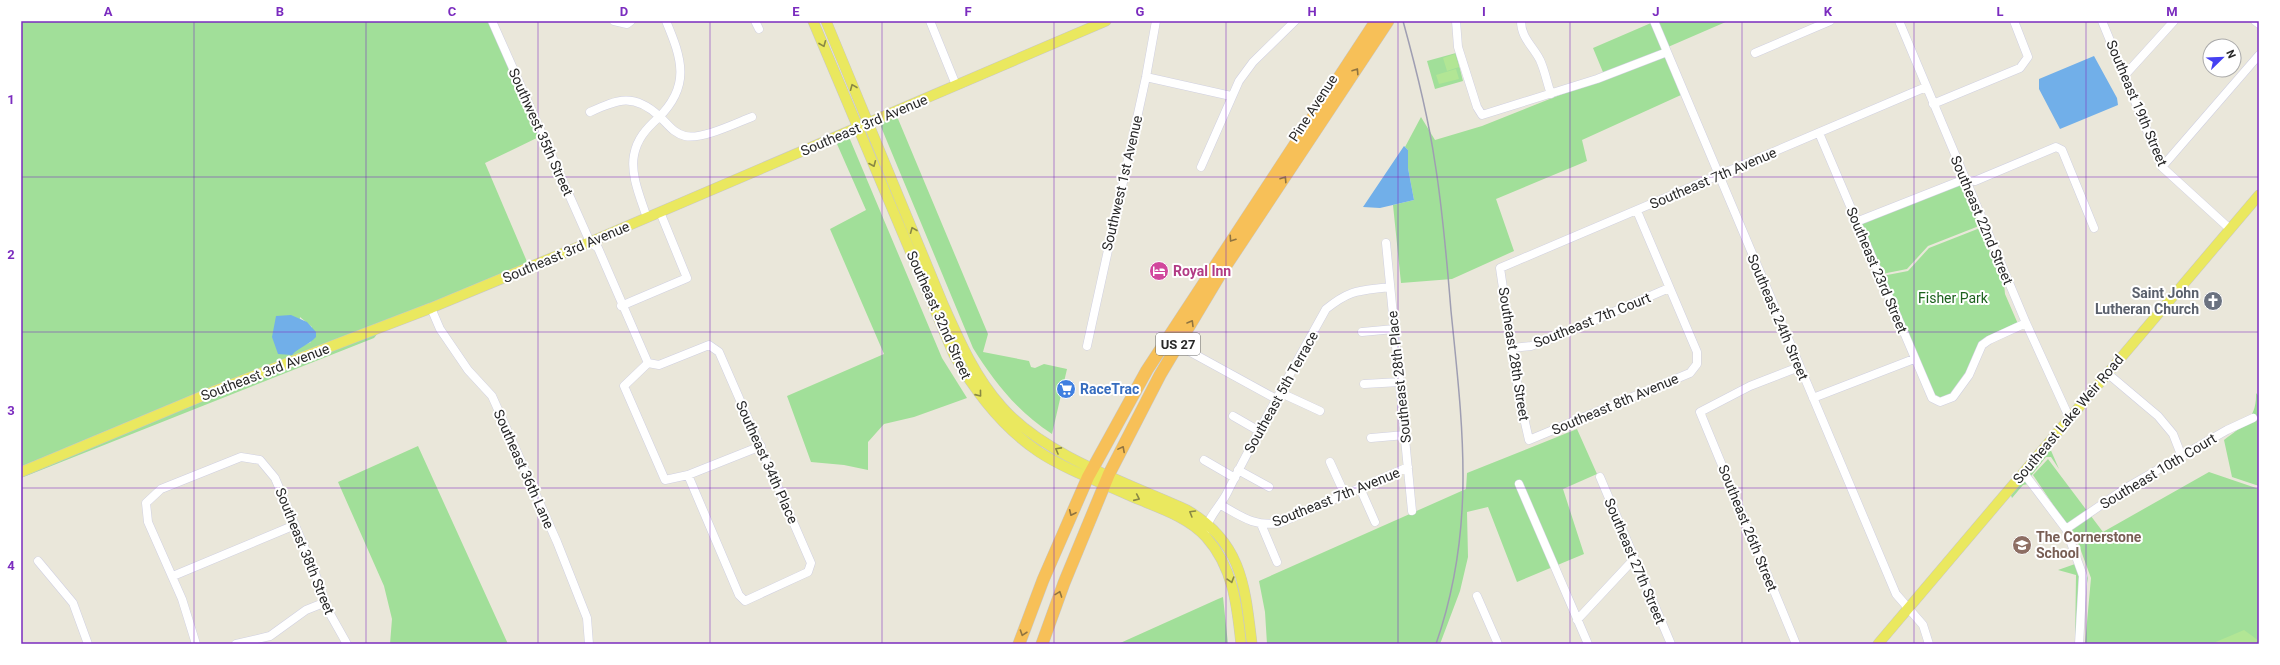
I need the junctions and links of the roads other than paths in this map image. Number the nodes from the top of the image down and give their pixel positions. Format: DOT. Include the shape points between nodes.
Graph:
graph roads {
  1 [pos="492,21"];
  2 [pos="614,21"];
  3 [pos="666,21"];
  4 [pos="755,21"];
  5 [pos="813,21"];
  6 [pos="826,21"];
  7 [pos="930,21"];
  8 [pos="1106,21"];
  9 [pos="1156,21"];
  10 [pos="1295,21"];
  11 [pos="1376,21"];
  12 [pos="1388,21"];
  13 [pos="1456,21"];
  14 [pos="1521,21"];
  15 [pos="1654,21"];
  16 [pos="1830,21"];
  17 [pos="1899,21"];
  18 [pos="2014,21"];
  19 [pos="2102,21"];
  20 [pos="2174,21"];
  21 [pos="2255,21"];
  22 [pos="629,22"];
  23 [pos="2259,24"];
  24 [pos="759,29"];
  25 [pos="1667,52"];
  26 [pos="1755,52"];
  27 [pos="2259,55"];
  28 [pos="2125,75"];
  29 [pos="1146,77"];
  30 [pos="956,85"];
  31 [pos="1926,87"];
  32 [pos="1551,94"];
  33 [pos="1231,96"];
  34 [pos="1934,104"];
  35 [pos="590,112"];
  36 [pos="659,116"];
  37 [pos="752,116"];
  38 [pos="868,123"];
  39 [pos="858,128"];
  40 [pos="1819,133"];
  41 [pos="1201,167"];
  42 [pos="2162,167"];
  43 [pos="1719,177"];
  44 [pos="1965,179"];
  45 [pos="2259,195"];
  46 [pos="1258,209"];
  47 [pos="1636,211"];
  48 [pos="660,212"];
  49 [pos="647,218"];
  50 [pos="1856,222"];
  51 [pos="2094,228"];
  52 [pos="2230,229"];
  53 [pos="590,242"];
  54 [pos="1386,243"];
  55 [pos="1500,268"];
  56 [pos="1389,287"];
  57 [pos="1669,288"];
  58 [pos="621,306"];
  59 [pos="431,308"];
  60 [pos="2026,323"];
  61 [pos="1394,329"];
  62 [pos="1362,332"];
  63 [pos="1172,342"];
  64 [pos="1087,346"];
  65 [pos="1513,348"];
  66 [pos="1914,359"];
  67 [pos="648,363"];
  68 [pos="1799,366"];
  69 [pos="2107,373"];
  70 [pos="1400,382"];
  71 [pos="1364,384"];
  72 [pos="1280,396"];
  73 [pos="1813,398"];
  74 [pos="1320,411"];
  75 [pos="1233,416"];
  76 [pos="2069,417"];
  77 [pos="2253,418"];
  78 [pos="1259,431"];
  79 [pos="1405,435"];
  80 [pos="1372,438"];
  81 [pos="1529,440"];
  82 [pos="761,446"];
  83 [pos="2182,457"];
  84 [pos="1204,460"];
  85 [pos="1330,462"];
  86 [pos="1408,467"];
  87 [pos="21,472"];
  88 [pos="1090,472"];
  89 [pos="2023,472"];
  90 [pos="1236,474"];
  91 [pos="688,475"];
  92 [pos="1600,477"];
  93 [pos="1107,479"];
  94 [pos="1519,484"];
  95 [pos="1269,487"];
  96 [pos="1360,488"];
  97 [pos="1345,495"];
  98 [pos="1221,505"];
  99 [pos="1412,511"];
  100 [pos="1375,522"];
  101 [pos="1207,524"];
  102 [pos="1261,524"];
  103 [pos="295,525"];
  104 [pos="2066,529"];
  105 [pos="1205,536"];
  106 [pos="1634,559"];
  107 [pos="38,561"];
  108 [pos="1277,562"];
  109 [pos="173,576"];
  110 [pos="1477,596"];
  111 [pos="326,602"];
  112 [pos="1909,609"];
  113 [pos="1578,620"];
  114 [pos="88,644"];
  115 [pos="196,644"];
  116 [pos="236,644"];
  117 [pos="347,644"];
  118 [pos="589,644"];
  119 [pos="1019,644"];
  120 [pos="1042,644"];
  121 [pos="1241,644"];
  122 [pos="1252,644"];
  123 [pos="1498,644"];
  124 [pos="1588,644"];
  125 [pos="1671,644"];
  126 [pos="1796,644"];
  127 [pos="1878,644"];
  128 [pos="1928,644"];
  129 [pos="2079,644"];
  1 -- 53 [label="street, Southwest 35th Street"];
  2 -- 22 [label="street"];
  3 -- 36 [label="street" via="679,51 682,71 672,104"];
  4 -- 24 [label="street"];
  5 -- 39 [label="main road, Southeast 32nd Street, one-way"];
  38 -- 6 [label="main road, Southeast 32nd Street, one-way"];
  7 -- 30 [label="street"];
  8 -- 30 [label="main road, Southeast 3rd Avenue"];
  9 -- 29 [label="street, Southwest 1st Avenue"];
  10 -- 33 [label="street" via="1253,62"];
  11 -- 46 [label="highway, Pine Avenue / US 27"];
  46 -- 12 [label="highway, Pine Avenue / US 27, one-way"];
  13 -- 32 [label="street" via="1458,47 1482,116"];
  14 -- 32 [label="street" via="1521,29 1527,43 1541,62"];
  15 -- 25 [label="street, Southeast 24th Street"];
  16 -- 26 [label="street"];
  17 -- 31 [label="street, Southeast 22nd Street"];
  18 -- 34 [label="street" via="2028,57 2025,63 2020,68"];
  19 -- 28 [label="street, Southeast 19th Street"];
  20 -- 28 [label="street"];
  21 -- 23 [label="street"];
  25 -- 32 [label="street" via="1597,80"];
  25 -- 43 [label="street, Southeast 24th Street"];
  27 -- 42 [label="street"];
  28 -- 42 [label="street, Southeast 19th Street"];
  29 -- 33 [label="street"];
  29 -- 64 [label="street, Southwest 1st Avenue"];
  30 -- 38 [label="main road, Southeast 3rd Avenue"];
  31 -- 34 [label="street, Southeast 22nd Street"];
  31 -- 40 [label="street, Southeast 7th Avenue"];
  33 -- 41 [label="street"];
  34 -- 44 [label="street, Southeast 22nd Street"];
  35 -- 36 [label="street" via="624,99 641,103"];
  36 -- 37 [label="street" via="670,129 686,137 705,135"];
  36 -- 49 [label="street" via="643,132 634,155 633,169"];
  38 -- 39 [label="main road, Southeast 3rd Avenue"];
  88 -- 38 [label="main road, Southeast 32nd Street, one-way" via="1021,425 1002,407 976,373 946,311"];
  39 -- 48 [label="main road, Southeast 3rd Avenue"];
  39 -- 88 [label="main road, Southeast 32nd Street, one-way" via="954,355 970,383 1004,422 1039,452"];
  40 -- 43 [label="street, Southeast 7th Avenue"];
  40 -- 50 [label="street, Southeast 23rd Street"];
  42 -- 52 [label="street, Southeast 19th Street"];
  43 -- 47 [label="street, Southeast 7th Avenue"];
  43 -- 68 [label="street, Southeast 24th Street"];
  44 -- 50 [label="street"];
  44 -- 51 [label="street" via="1975,181 2056,147 2062,150"];
  44 -- 60 [label="street, Southeast 22nd Street"];
  45 -- 52 [label="main road, Southeast Lake Weir Road"];
  46 -- 63 [label="highway, US 27"];
  47 -- 55 [label="street, Southeast 7th Avenue"];
  47 -- 57 [label="street"];
  48 -- 49 [label="main road, Southeast 3rd Avenue"];
  48 -- 58 [label="street" via="687,278"];
  49 -- 53 [label="main road, Southeast 3rd Avenue"];
  50 -- 66 [label="street, Southeast 23rd Street"];
  52 -- 69 [label="main road, Southeast Lake Weir Road"];
  53 -- 58 [label="street, Southwest 35th Street" via="598,248"];
  53 -- 59 [label="main road, Southeast 3rd Avenue"];
  54 -- 56 [label="street, Southeast 28th Place"];
  55 -- 65 [label="street, Southeast 28th Street"];
  56 -- 61 [label="street, Southeast 28th Place"];
  56 -- 72 [label="street, Southeast 5th Terrace" via="1355,291 1342,296 1326,309"];
  57 -- 65 [label="street, Southeast 7th Court" via="1553,338 1530,346"];
  57 -- 81 [label="street, Southeast 8th Avenue" via="1697,352 1698,364 1690,373"];
  58 -- 67 [label="street, Southwest 35th Street"];
  59 -- 87 [label="main road, Southeast 3rd Avenue" via="212,392"];
  59 -- 118 [label="street, Southeast 36th Lane" via="440,329 468,370 492,396 557,542 587,618"];
  60 -- 66 [label="street, Southeast 23rd Street" via="1982,345 1969,375 1953,397 1940,402 1932,398"];
  60 -- 76 [label="street, Southeast 22nd Street"];
  61 -- 62 [label="street"];
  61 -- 70 [label="street, Southeast 28th Place"];
  63 -- 72 [label="street"];
  63 -- 88 [label="highway, US 27"];
  93 -- 63 [label="highway, US 27, one-way"];
  65 -- 81 [label="street, Southeast 28th Street" via="1519,396"];
  66 -- 73 [label="street"];
  67 -- 82 [label="street, Southeast 34th Place" via="659,365 709,345 719,352"];
  67 -- 91 [label="street" via="624,386 666,480"];
  68 -- 73 [label="street, Southeast 24th Street"];
  68 -- 126 [label="street, Southeast 26th Street" via="1750,386 1700,412"];
  69 -- 76 [label="main road, Southeast Lake Weir Road"];
  69 -- 83 [label="street" via="2158,416 2173,434"];
  70 -- 71 [label="street"];
  70 -- 79 [label="street, Southeast 28th Place"];
  72 -- 74 [label="street"];
  72 -- 78 [label="street, Southeast 5th Terrace"];
  73 -- 112 [label="street, Southeast 24th Street" via="1896,594"];
  75 -- 78 [label="street"];
  76 -- 89 [label="main road, Southeast Lake Weir Road"];
  77 -- 83 [label="street, Southeast 10th Court"];
  78 -- 90 [label="street, Southeast 5th Terrace"];
  79 -- 80 [label="street"];
  79 -- 86 [label="street, Southeast 28th Place"];
  82 -- 91 [label="street"];
  82 -- 91 [label="street, Southeast 34th Place" via="811,563 808,572 745,601 739,595"];
  83 -- 104 [label="street, Southeast 10th Court" via="2126,488"];
  84 -- 90 [label="street"];
  85 -- 97 [label="street"];
  86 -- 96 [label="street, Southeast 7th Avenue"];
  86 -- 99 [label="street, Southeast 28th Place"];
  88 -- 93 [label="main road"];
  88 -- 119 [label="highway, US 27, one-way" via="1042,580"];
  89 -- 104 [label="street"];
  89 -- 112 [label="main road, Southeast Lake Weir Road"];
  90 -- 95 [label="street"];
  90 -- 98 [label="street, Southeast 5th Terrace"];
  92 -- 106 [label="street, Southeast 27th Street"];
  101 -- 93 [label="main road, one-way" via="1187,510"];
  93 -- 105 [label="main road, one-way" via="1183,519"];
  120 -- 93 [label="highway, US 27, one-way"];
  94 -- 113 [label="street"];
  96 -- 97 [label="street, Southeast 7th Avenue"];
  96 -- 100 [label="street"];
  97 -- 102 [label="street, Southeast 7th Avenue" via="1280,523"];
  98 -- 101 [label="street, Southeast 5th Terrace"];
  98 -- 102 [label="street, Southeast 7th Avenue"];
  101 -- 105 [label="street, Southeast 5th Terrace"];
  101 -- 122 [label="main road" via="1233,555 1243,578"];
  102 -- 108 [label="street"];
  103 -- 109 [label="street"];
  103 -- 109 [label="street, Southeast 38th Street" via="275,478 260,460 241,457 161,489 146,503 146,511 148,522"];
  103 -- 111 [label="street, Southeast 38th Street"];
  104 -- 129 [label="street" via="2083,576"];
  105 -- 121 [label="main road, one-way" via="1228,572 1234,592"];
  106 -- 113 [label="street"];
  106 -- 125 [label="street, Southeast 27th Street"];
  107 -- 114 [label="street" via="73,603"];
  109 -- 115 [label="street"];
  110 -- 123 [label="street"];
  111 -- 116 [label="street" via="306,610 270,636"];
  111 -- 117 [label="street, Southeast 38th Street"];
  112 -- 127 [label="main road, Southeast Lake Weir Road"];
  112 -- 128 [label="street, Southeast 24th Street" via="1923,625"];
  113 -- 124 [label="street"];
}
